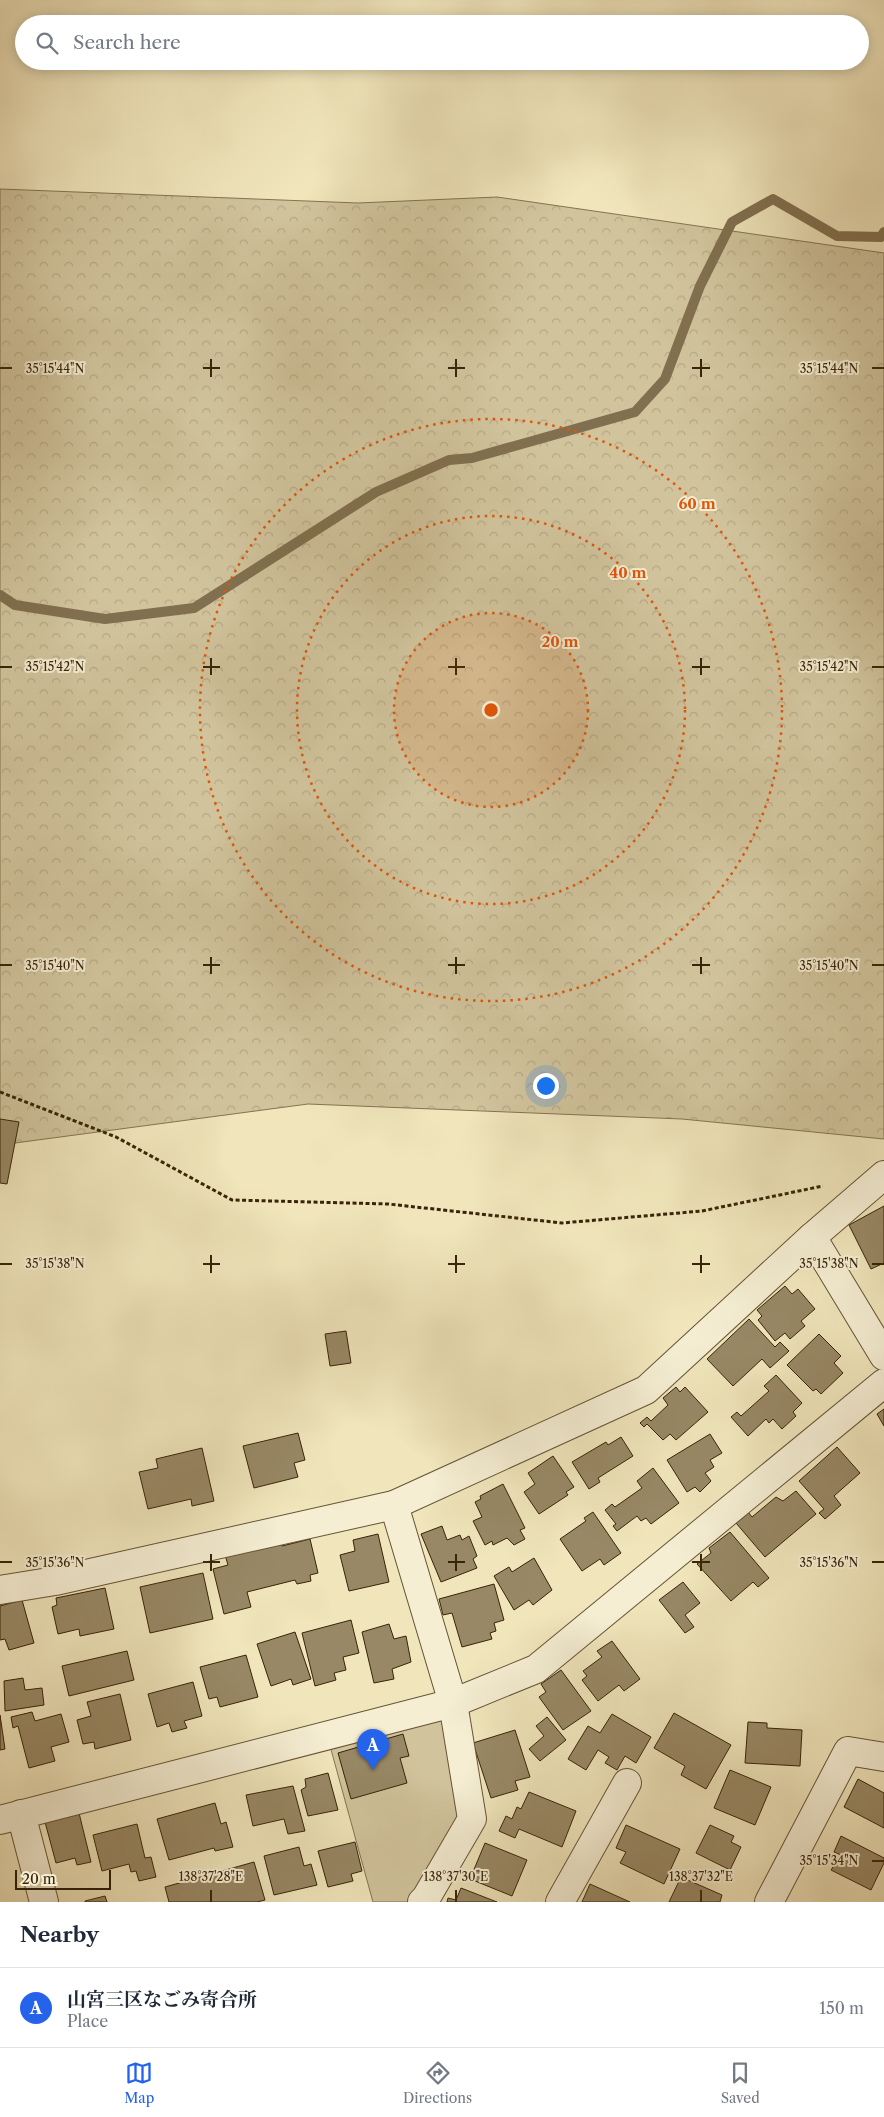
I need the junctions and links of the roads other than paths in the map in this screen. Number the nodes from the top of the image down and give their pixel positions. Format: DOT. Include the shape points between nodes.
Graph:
graph roads {
  1 [pos="884,1175"];
  2 [pos="812,1237"];
  3 [pos="884,1356"];
  4 [pos="884,1382"];
  5 [pos="394,1505"];
  6 [pos="0,1590"];
  7 [pos="453,1703"];
  8 [pos="884,1757"];
  9 [pos="627,1783"];
  10 [pos="11,1817"];
  11 [pos="44,1902"];
  12 [pos="422,1902"];
  13 [pos="560,1902"];
  14 [pos="770,1902"];
  1 -- 2 [label="street"];
  2 -- 3 [label="street"];
  2 -- 5 [label="street" via="646,1390"];
  4 -- 7 [label="street" via="536,1669"];
  5 -- 6 [label="street"];
  5 -- 7 [label="street"];
  7 -- 10 [label="street"];
  7 -- 12 [label="street" via="472,1819"];
  8 -- 14 [label="street" via="848,1751"];
  9 -- 13 [label="street"];
  10 -- 11 [label="street"];
}
